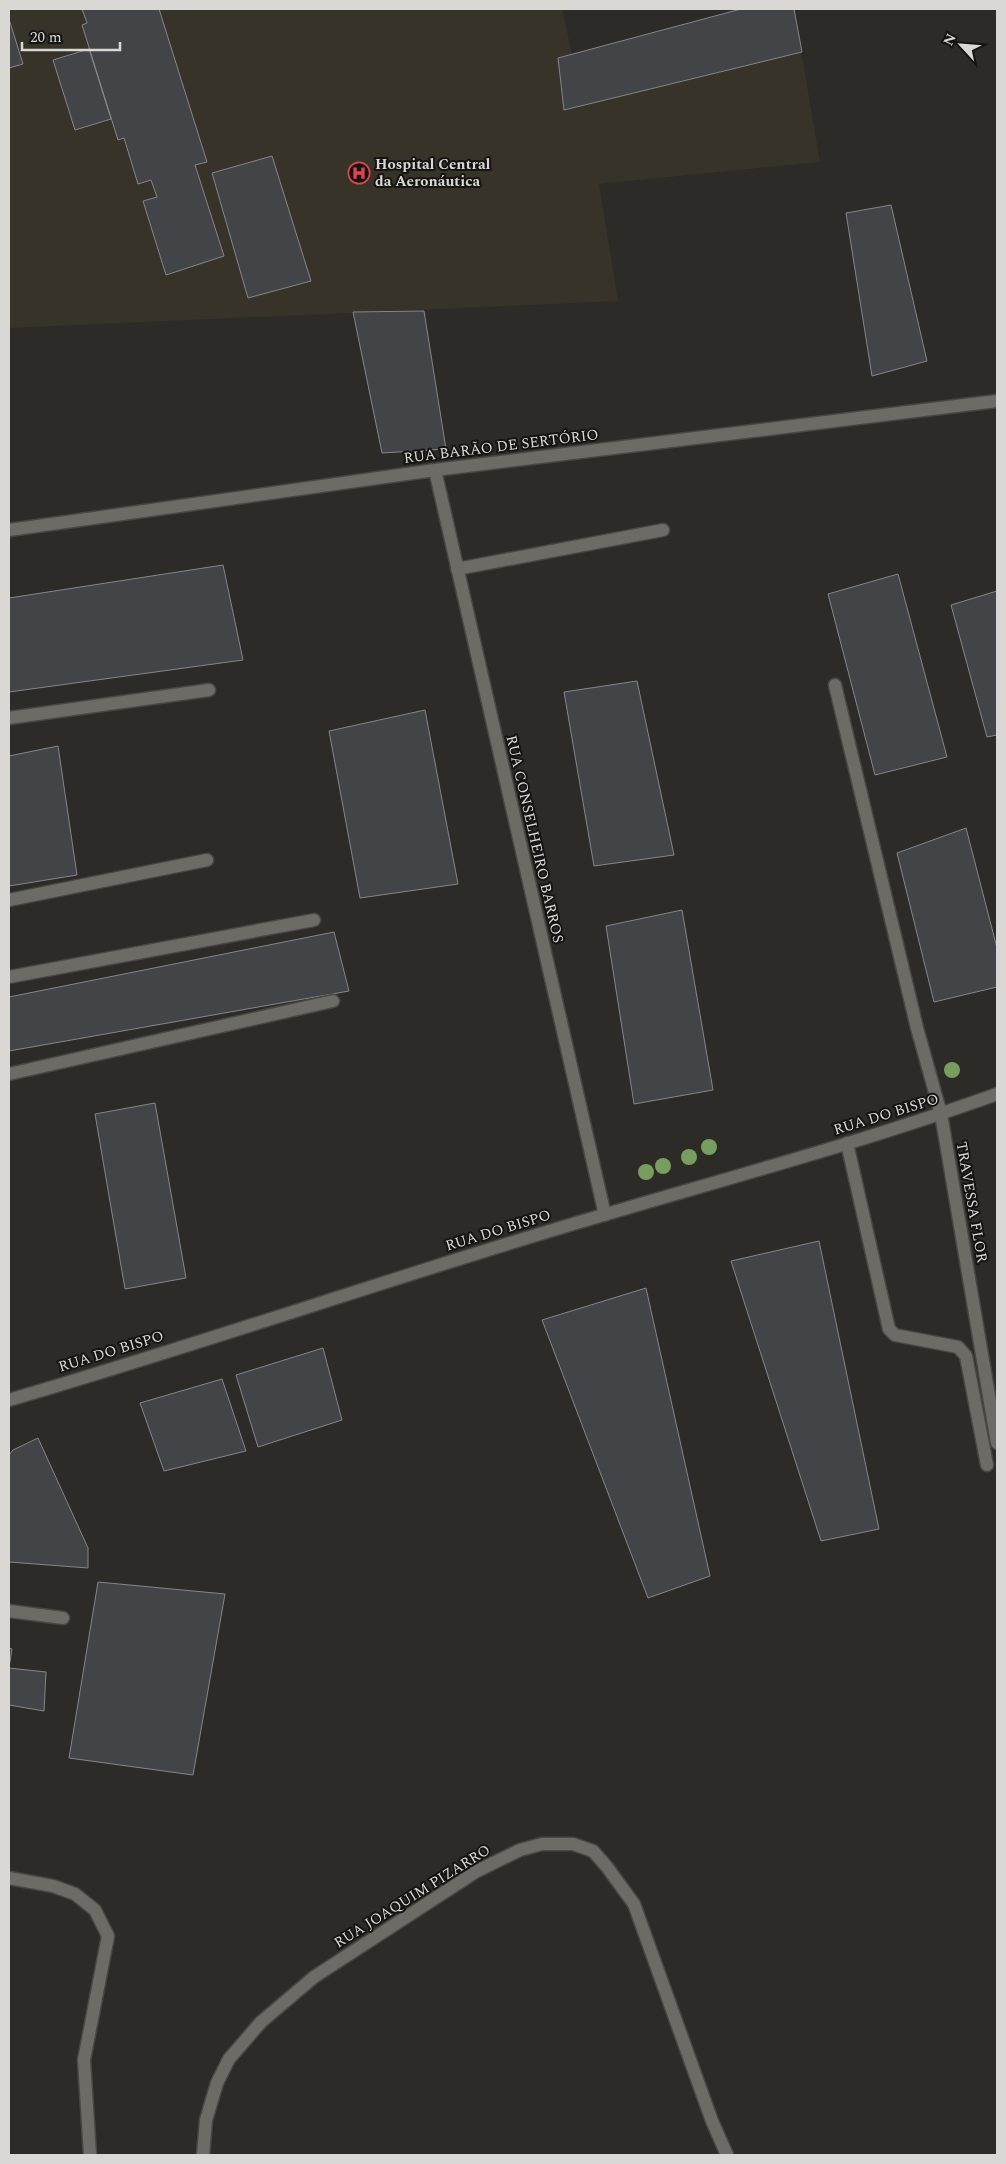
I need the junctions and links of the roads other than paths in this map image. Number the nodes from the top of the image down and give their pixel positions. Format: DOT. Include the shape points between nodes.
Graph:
graph roads {
  1 [pos="997,401"];
  2 [pos="435,470"];
  3 [pos="9,530"];
  4 [pos="663,530"];
  5 [pos="456,569"];
  6 [pos="835,685"];
  7 [pos="209,690"];
  8 [pos="9,718"];
  9 [pos="207,860"];
  10 [pos="9,900"];
  11 [pos="314,920"];
  12 [pos="9,977"];
  13 [pos="333,1001"];
  14 [pos="9,1074"];
  15 [pos="997,1094"];
  16 [pos="941,1114"];
  17 [pos="847,1143"];
  18 [pos="604,1215"];
  19 [pos="28,1394"];
  20 [pos="9,1400"];
  21 [pos="9,1408"];
  22 [pos="997,1443"];
  23 [pos="987,1465"];
  24 [pos="9,1611"];
  25 [pos="63,1618"];
  26 [pos="9,1878"];
  27 [pos="90,2155"];
  28 [pos="203,2155"];
  29 [pos="727,2155"];
  1 -- 2 [label="street, RUA BARÃO DE SERTÓRIO"];
  2 -- 3 [label="street, RUA BARÃO DE SERTÓRIO"];
  2 -- 5 [label="street, RUA CONSELHEIRO BARROS"];
  4 -- 5 [label="street"];
  5 -- 18 [label="street, RUA CONSELHEIRO BARROS"];
  6 -- 16 [label="street, TRAVESSA FLOR" via="917,1028"];
  7 -- 8 [label="street"];
  9 -- 10 [label="street"];
  11 -- 12 [label="street"];
  13 -- 14 [label="street"];
  15 -- 16 [label="street, RUA DO BISPO"];
  16 -- 17 [label="street, RUA DO BISPO"];
  16 -- 22 [label="street, TRAVESSA FLOR"];
  17 -- 18 [label="street, RUA DO BISPO"];
  17 -- 23 [label="street" via="889,1328 895,1335 958,1347 966,1356"];
  18 -- 19 [label="street, RUA DO BISPO"];
  19 -- 20 [label="street, RUA DO BISPO"];
  19 -- 21 [label="street"];
  24 -- 25 [label="street"];
  26 -- 27 [label="street" via="53,1886 75,1894 94,1910 108,1936 84,2060"];
  28 -- 29 [label="street, RUA JOAQUIM PIZARRO" via="206,2120 229,2059 261,2022 306,1984 477,1871 520,1850 542,1844 573,1844 593,1851 634,1904"];
}
